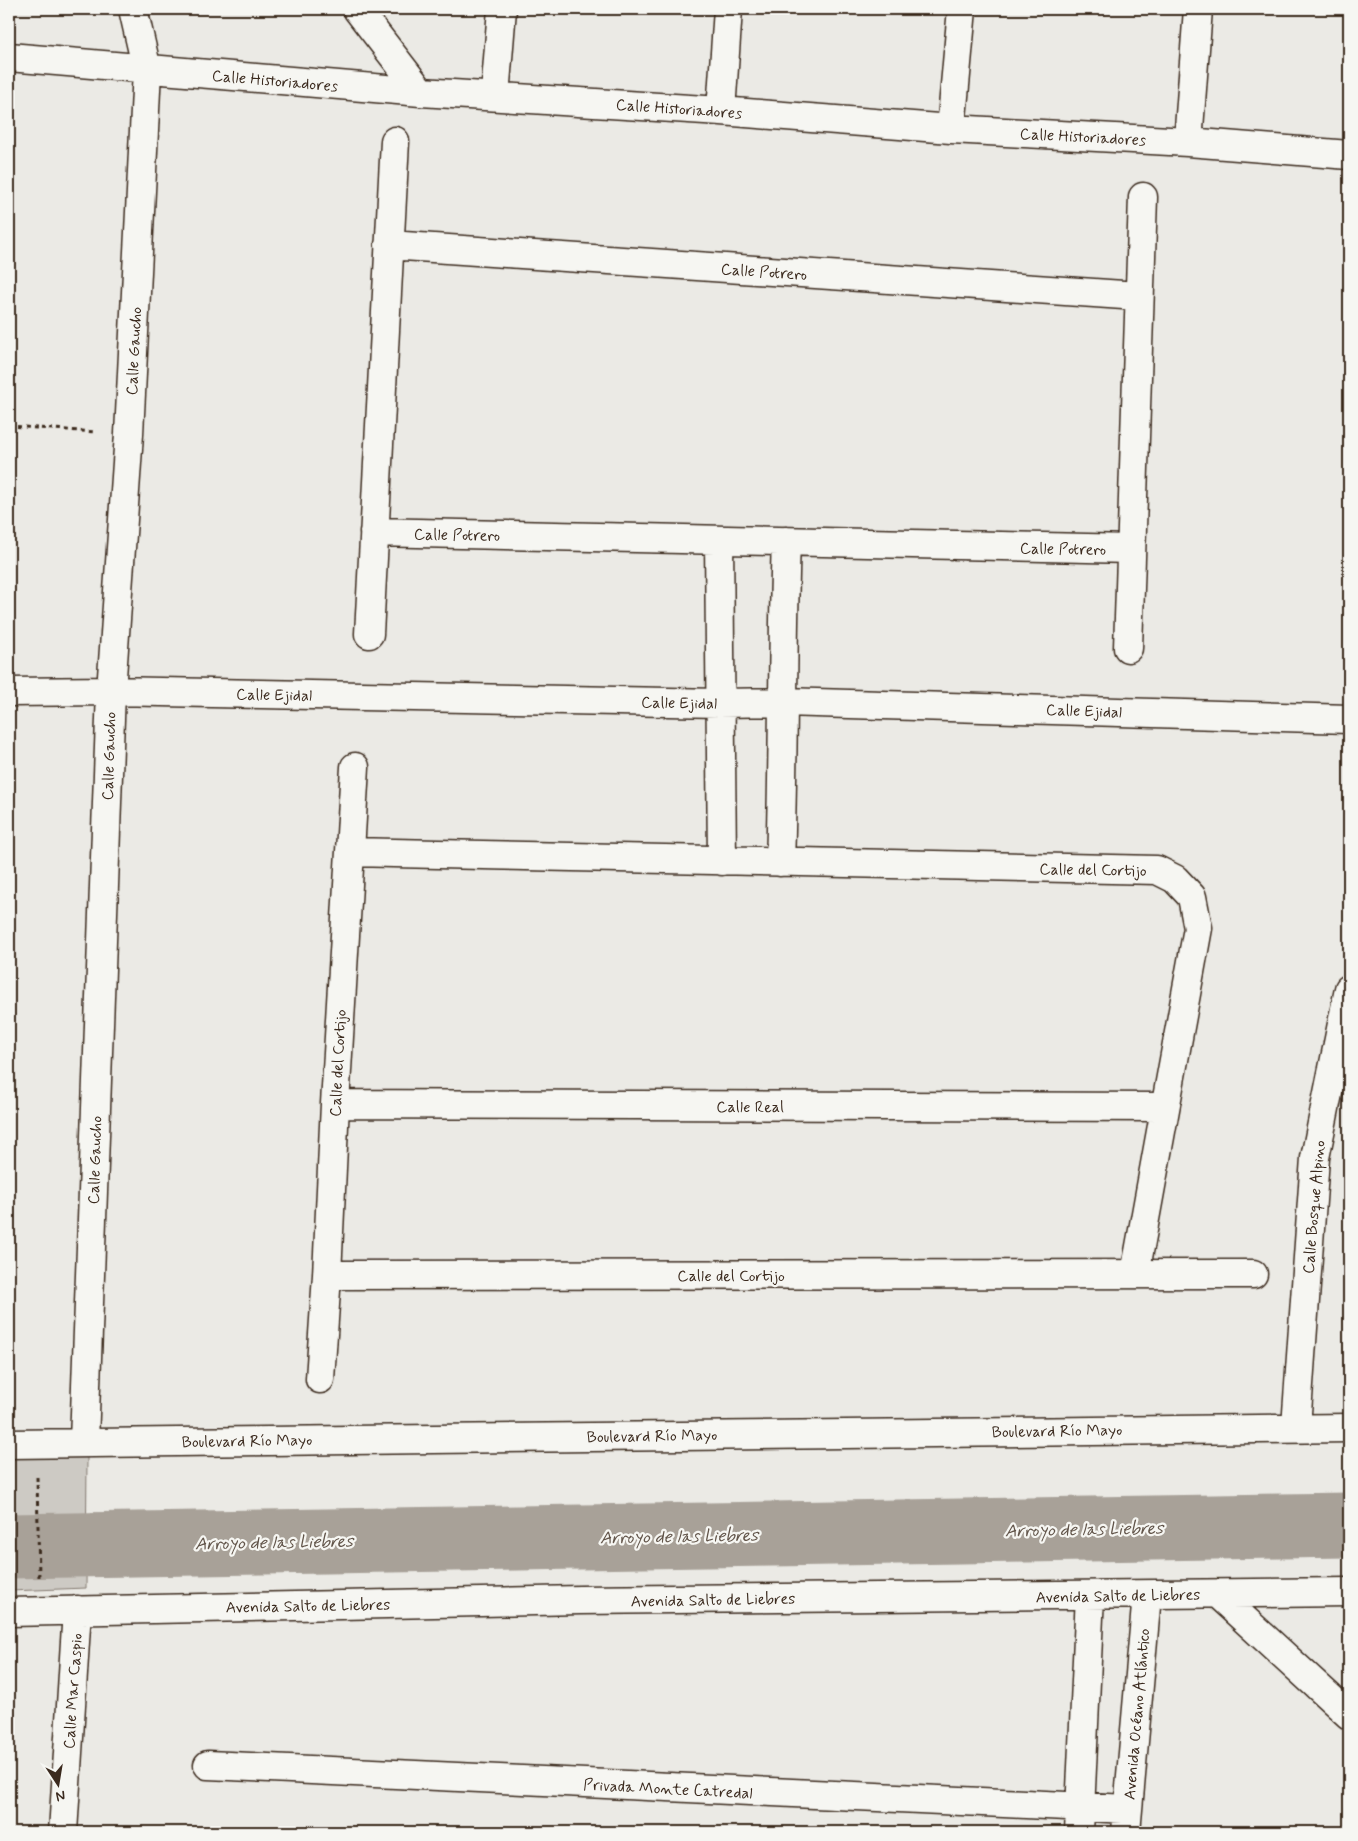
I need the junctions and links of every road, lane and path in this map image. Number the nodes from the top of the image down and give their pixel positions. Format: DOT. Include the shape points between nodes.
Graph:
graph roads {
  1 [pos="133,9"];
  2 [pos="357,9"];
  3 [pos="502,9"];
  4 [pos="728,9"];
  5 [pos="962,9"];
  6 [pos="1198,9"];
  7 [pos="9,57"];
  8 [pos="147,70"];
  9 [pos="421,92"];
  10 [pos="495,96"];
  11 [pos="721,111"];
  12 [pos="951,129"];
  13 [pos="395,140"];
  14 [pos="1188,142"];
  15 [pos="1349,155"];
  16 [pos="1143,197"];
  17 [pos="389,245"];
  18 [pos="1138,296"];
  19 [pos="9,426"];
  20 [pos="129,434"];
  21 [pos="374,532"];
  22 [pos="719,540"];
  23 [pos="786,542"];
  24 [pos="1131,550"];
  25 [pos="369,634"];
  26 [pos="1128,648"];
  27 [pos="111,691"];
  28 [pos="9,692"];
  29 [pos="783,702"];
  30 [pos="719,703"];
  31 [pos="1349,719"];
  32 [pos="355,767"];
  33 [pos="350,852"];
  34 [pos="722,860"];
  35 [pos="780,862"];
  36 [pos="1349,989"];
  37 [pos="335,1104"];
  38 [pos="1165,1107"];
  39 [pos="1135,1274"];
  40 [pos="1253,1274"];
  41 [pos="327,1275"];
  42 [pos="320,1379"];
  43 [pos="1296,1427"];
  44 [pos="1349,1428"];
  45 [pos="84,1442"];
  46 [pos="9,1444"];
  47 [pos="36,1479"];
  48 [pos="37,1566"];
  49 [pos="1349,1592"];
  50 [pos="1217,1594"];
  51 [pos="1147,1595"];
  52 [pos="1090,1596"];
  53 [pos="77,1610"];
  54 [pos="9,1612"];
  55 [pos="1349,1715"];
  56 [pos="208,1765"];
  57 [pos="1080,1820"];
  58 [pos="1127,1821"];
  59 [pos="63,1832"];
  1 -- 8 [label="street, Calle Gaucho"];
  2 -- 9 [label="street"];
  3 -- 10 [label="street"];
  4 -- 11 [label="street"];
  5 -- 12 [label="street"];
  6 -- 14 [label="street"];
  7 -- 8 [label="street, Calle Historiadores"];
  8 -- 9 [label="street, Calle Historiadores"];
  8 -- 20 [label="street, Calle Gaucho"];
  9 -- 10 [label="street, Calle Historiadores"];
  10 -- 11 [label="street, Calle Historiadores"];
  11 -- 12 [label="street, Calle Historiadores"];
  12 -- 14 [label="street, Calle Historiadores"];
  13 -- 17 [label="street"];
  14 -- 15 [label="street, Calle Historiadores"];
  16 -- 18 [label="street"];
  17 -- 18 [label="street, Calle Potrero"];
  17 -- 21 [label="street"];
  18 -- 24 [label="street"];
  19 -- 20 [label="path"];
  20 -- 27 [label="street, Calle Gaucho"];
  21 -- 22 [label="street, Calle Potrero"];
  21 -- 25 [label="street"];
  22 -- 23 [label="street, Calle Potrero"];
  22 -- 30 [label="street"];
  23 -- 24 [label="street, Calle Potrero"];
  23 -- 29 [label="street"];
  24 -- 26 [label="street"];
  27 -- 28 [label="street, Calle Ejidal"];
  27 -- 30 [label="street, Calle Ejidal"];
  27 -- 45 [label="street, Calle Gaucho"];
  29 -- 30 [label="street, Calle Ejidal"];
  29 -- 31 [label="street, Calle Ejidal"];
  29 -- 35 [label="street"];
  30 -- 34 [label="street"];
  32 -- 33 [label="street, Calle del Cortijo"];
  33 -- 34 [label="street, Calle del Cortijo"];
  33 -- 37 [label="street, Calle del Cortijo"];
  34 -- 35 [label="street, Calle del Cortijo"];
  35 -- 38 [label="street, Calle del Cortijo" via="1157,870 1175,879 1192,897 1198,928"];
  36 -- 43 [label="street, Calle Bosque Alpino" via="1315,1158"];
  37 -- 38 [label="street, Calle Real"];
  37 -- 41 [label="street, Calle del Cortijo"];
  38 -- 39 [label="street, Calle del Cortijo"];
  39 -- 40 [label="street, Calle del Cortijo"];
  39 -- 41 [label="street, Calle del Cortijo"];
  41 -- 42 [label="street, Calle del Cortijo"];
  43 -- 44 [label="street"];
  43 -- 45 [label="street, Boulevard Río Mayo"];
  45 -- 46 [label="street, Boulevard Río Mayo"];
  47 -- 48 [label="path"];
  49 -- 50 [label="street, Avenida Salto de Liebres"];
  50 -- 51 [label="street, Avenida Salto de Liebres"];
  50 -- 55 [label="street"];
  51 -- 52 [label="street, Avenida Salto de Liebres"];
  51 -- 58 [label="street, Avenida Océano Atlántico"];
  52 -- 53 [label="street, Avenida Salto de Liebres" via="580,1600"];
  52 -- 57 [label="street"];
  53 -- 54 [label="street"];
  53 -- 59 [label="street, Calle Mar Caspio"];
  56 -- 57 [label="street, Privada Monte Catredal"];
  57 -- 58 [label="street, Privada Monte Catredal"];
}
